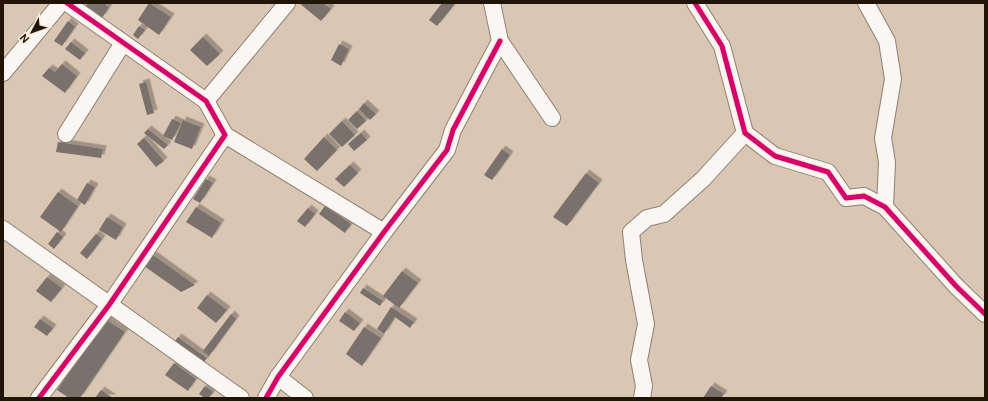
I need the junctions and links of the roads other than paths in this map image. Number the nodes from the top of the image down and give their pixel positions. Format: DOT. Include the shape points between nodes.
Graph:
graph roads {
  1 [pos="61,3"];
  2 [pos="67,3"];
  3 [pos="287,3"];
  4 [pos="492,3"];
  5 [pos="695,3"];
  6 [pos="866,3"];
  7 [pos="500,41"];
  8 [pos="123,43"];
  9 [pos="3,73"];
  10 [pos="206,101"];
  11 [pos="552,118"];
  12 [pos="746,133"];
  13 [pos="66,134"];
  14 [pos="225,135"];
  15 [pos="885,207"];
  16 [pos="3,229"];
  17 [pos="384,232"];
  18 [pos="110,305"];
  19 [pos="985,314"];
  20 [pos="278,377"];
  21 [pos="39,398"];
  22 [pos="241,398"];
  23 [pos="266,398"];
  24 [pos="305,398"];
  25 [pos="642,398"];
  1 -- 9 [label="street"];
  2 -- 8 [label="street"];
  3 -- 10 [label="street"];
  4 -- 7 [label="street"];
  5 -- 12 [label="street" via="722,46"];
  6 -- 15 [label="street" via="887,41 893,79 883,138 887,162"];
  7 -- 11 [label="street"];
  7 -- 17 [label="street" via="452,130 447,150"];
  8 -- 10 [label="street"];
  8 -- 13 [label="street"];
  10 -- 14 [label="street"];
  12 -- 15 [label="street" via="775,156 828,172 846,198 864,196"];
  12 -- 25 [label="street" via="703,179 664,214 647,218 631,232 646,324 639,360 644,386"];
  14 -- 17 [label="street"];
  14 -- 18 [label="street"];
  15 -- 19 [label="street" via="956,286"];
  16 -- 18 [label="street"];
  17 -- 20 [label="street"];
  18 -- 21 [label="street"];
  18 -- 22 [label="street"];
  20 -- 23 [label="street"];
  20 -- 24 [label="street"];
}
